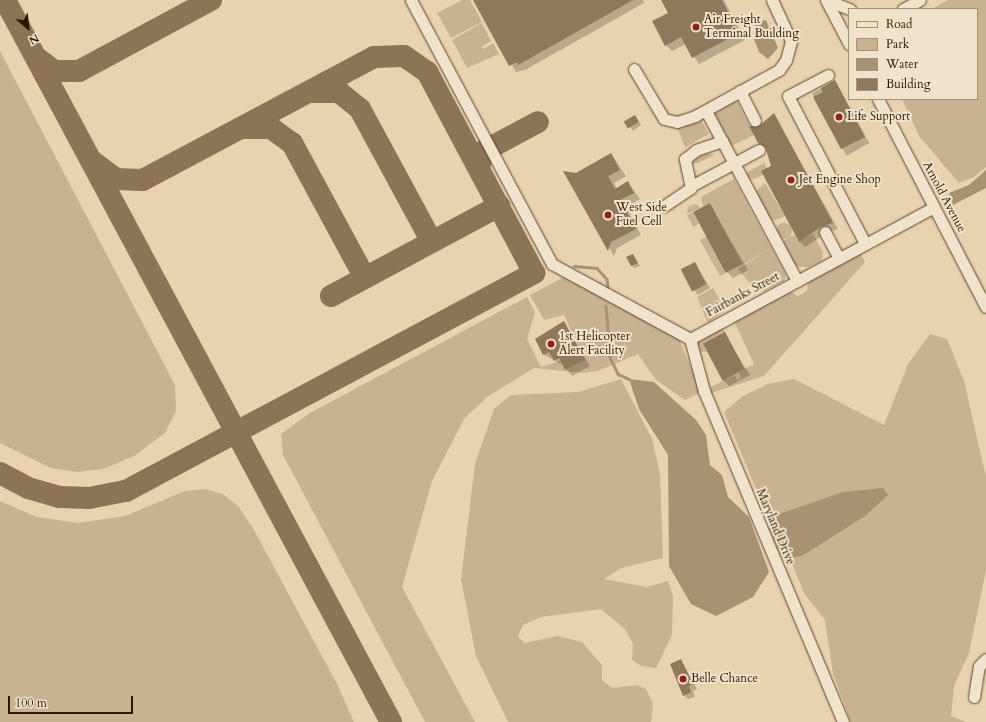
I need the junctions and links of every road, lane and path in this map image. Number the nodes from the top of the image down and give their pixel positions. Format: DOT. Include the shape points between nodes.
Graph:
graph roads {
  1 [pos="411,0"];
  2 [pos="772,0"];
  3 [pos="826,0"];
  4 [pos="920,0"];
  5 [pos="848,8"];
  6 [pos="905,8"];
  7 [pos="848,40"];
  8 [pos="634,70"];
  9 [pos="828,75"];
  10 [pos="740,92"];
  11 [pos="879,100"];
  12 [pos="706,111"];
  13 [pos="755,120"];
  14 [pos="722,141"];
  15 [pos="759,150"];
  16 [pos="734,164"];
  17 [pos="691,186"];
  18 [pos="664,206"];
  19 [pos="934,207"];
  20 [pos="825,232"];
  21 [pos="865,243"];
  22 [pos="838,258"];
  23 [pos="797,281"];
  24 [pos="986,307"];
  25 [pos="690,339"];
  26 [pos="986,659"];
  27 [pos="974,697"];
  28 [pos="843,722"];
  1 -- 25 [label="street" via="552,264"];
  2 -- 10 [label="street" via="787,28 791,48 779,70"];
  3 -- 5 [label="street"];
  3 -- 7 [label="street"];
  4 -- 6 [label="street"];
  8 -- 12 [label="street" via="664,118 677,122"];
  9 -- 21 [label="street" via="788,96"];
  10 -- 12 [label="street"];
  10 -- 13 [label="street"];
  11 -- 19 [label="street, Arnold Avenue"];
  12 -- 14 [label="street"];
  14 -- 16 [label="street"];
  14 -- 17 [label="street" via="696,150 685,159"];
  15 -- 16 [label="street"];
  16 -- 17 [label="street"];
  16 -- 23 [label="street"];
  17 -- 18 [label="street"];
  19 -- 21 [label="street, Fairbanks Street"];
  19 -- 24 [label="street, Arnold Avenue"];
  20 -- 22 [label="street"];
  21 -- 22 [label="street, Fairbanks Street"];
  22 -- 23 [label="street, Fairbanks Street"];
  23 -- 25 [label="street, Fairbanks Street"];
  25 -- 28 [label="street, Maryland Drive" via="704,391"];
  26 -- 27 [label="street" via="979,666"];
}
